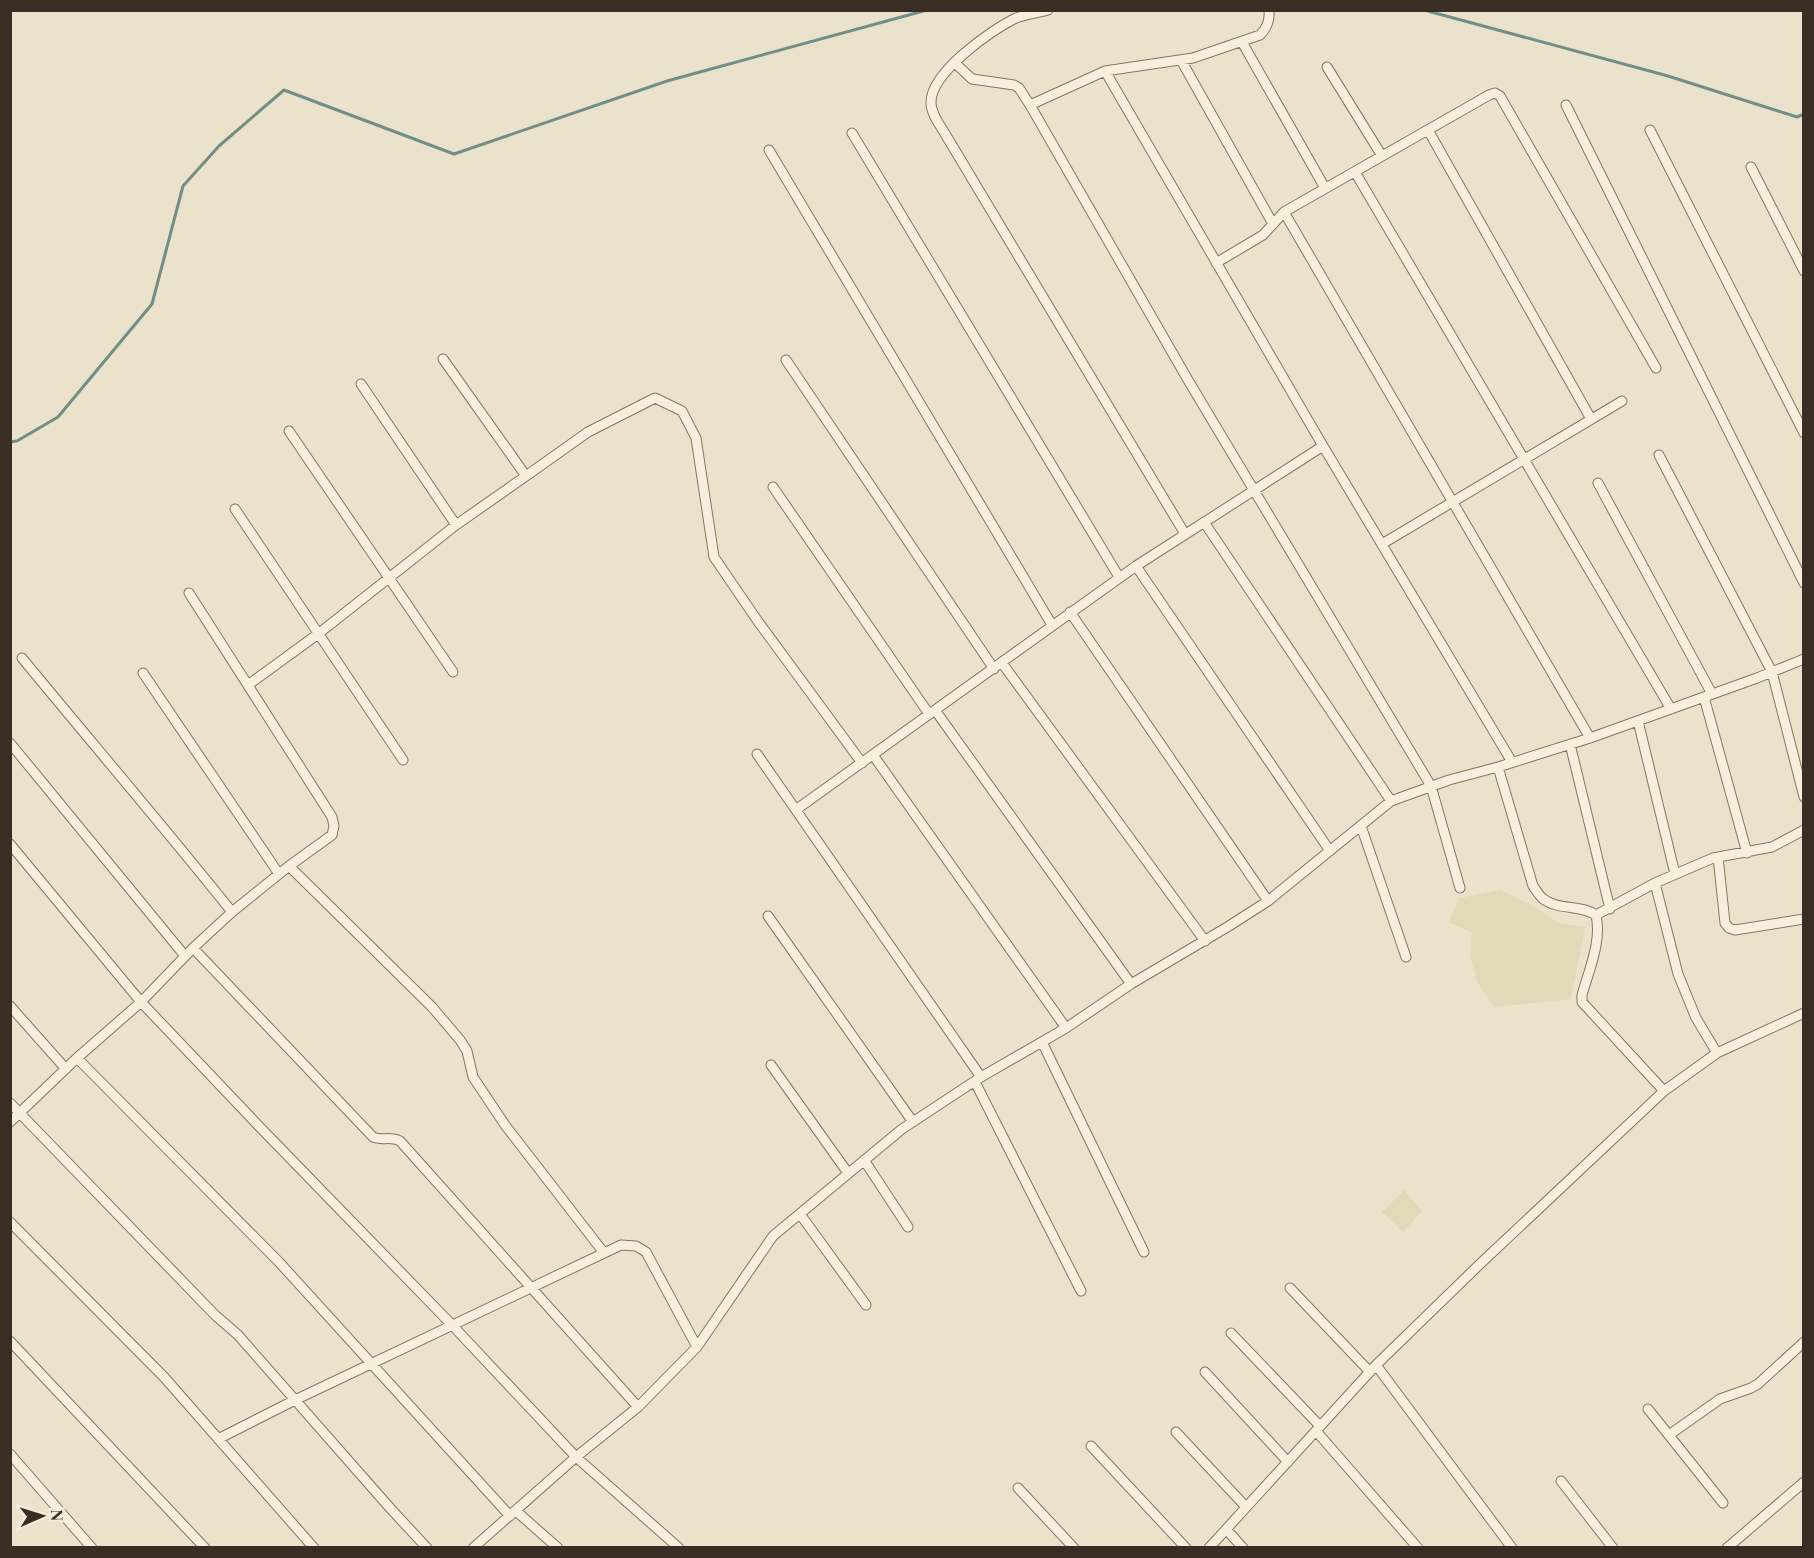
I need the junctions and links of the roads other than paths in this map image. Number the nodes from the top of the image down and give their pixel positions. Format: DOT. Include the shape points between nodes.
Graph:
graph roads {
  1 [pos="1048,10"];
  2 [pos="1269,10"];
  3 [pos="1242,42"];
  4 [pos="1181,60"];
  5 [pos="955,63"];
  6 [pos="1327,67"];
  7 [pos="1105,71"];
  8 [pos="1030,105"];
  9 [pos="1566,105"];
  10 [pos="1428,130"];
  11 [pos="1650,130"];
  12 [pos="852,133"];
  13 [pos="769,150"];
  14 [pos="1382,156"];
  15 [pos="1751,167"];
  16 [pos="1355,172"];
  17 [pos="1325,188"];
  18 [pos="1284,212"];
  19 [pos="1273,224"];
  20 [pos="1216,263"];
  21 [pos="1803,271"];
  22 [pos="443,359"];
  23 [pos="786,360"];
  24 [pos="1656,368"];
  25 [pos="361,384"];
  26 [pos="1622,401"];
  27 [pos="1591,419"];
  28 [pos="289,431"];
  29 [pos="1803,433"];
  30 [pos="1323,446"];
  31 [pos="1659,455"];
  32 [pos="1524,459"];
  33 [pos="526,476"];
  34 [pos="1598,483"];
  35 [pos="772,487"];
  36 [pos="1254,490"];
  37 [pos="1454,501"];
  38 [pos="235,509"];
  39 [pos="1204,522"];
  40 [pos="456,525"];
  41 [pos="1185,534"];
  42 [pos="1382,544"];
  43 [pos="1136,566"];
  44 [pos="1119,578"];
  45 [pos="388,579"];
  46 [pos="1803,583"];
  47 [pos="189,593"];
  48 [pos="1070,612"];
  49 [pos="1052,625"];
  50 [pos="318,634"];
  51 [pos="22,658"];
  52 [pos="1803,659"];
  53 [pos="998,666"];
  54 [pos="453,672"];
  55 [pos="1772,672"];
  56 [pos="143,673"];
  57 [pos="248,685"];
  58 [pos="1708,695"];
  59 [pos="1671,709"];
  60 [pos="932,712"];
  61 [pos="1638,721"];
  62 [pos="1590,738"];
  63 [pos="10,743"];
  64 [pos="1570,744"];
  65 [pos="757,754"];
  66 [pos="873,755"];
  67 [pos="403,759"];
  68 [pos="1512,762"];
  69 [pos="862,763"];
  70 [pos="1498,767"];
  71 [pos="1431,786"];
  72 [pos="1803,797"];
  73 [pos="1391,801"];
  74 [pos="797,810"];
  75 [pos="1361,826"];
  76 [pos="1803,830"];
  77 [pos="10,844"];
  78 [pos="1330,850"];
  79 [pos="1747,853"];
  80 [pos="1718,857"];
  81 [pos="289,866"];
  82 [pos="279,874"];
  83 [pos="1675,874"];
  84 [pos="1655,883"];
  85 [pos="1460,888"];
  86 [pos="1268,901"];
  87 [pos="1610,909"];
  88 [pos="232,912"];
  89 [pos="1596,915"];
  90 [pos="768,916"];
  91 [pos="1803,919"];
  92 [pos="1205,941"];
  93 [pos="193,948"];
  94 [pos="185,956"];
  95 [pos="1406,957"];
  96 [pos="1131,984"];
  97 [pos="141,1002"];
  98 [pos="10,1006"];
  99 [pos="1803,1013"];
  100 [pos="1066,1028"];
  101 [pos="1042,1042"];
  102 [pos="1717,1053"];
  103 [pos="77,1058"];
  104 [pos="771,1065"];
  105 [pos="66,1069"];
  106 [pos="978,1079"];
  107 [pos="1664,1091"];
  108 [pos="10,1103"];
  109 [pos="20,1113"];
  110 [pos="10,1122"];
  111 [pos="913,1122"];
  112 [pos="864,1160"];
  113 [pos="848,1173"];
  114 [pos="800,1214"];
  115 [pos="10,1222"];
  116 [pos="908,1227"];
  117 [pos="1144,1252"];
  118 [pos="604,1253"];
  119 [pos="533,1288"];
  120 [pos="1290,1288"];
  121 [pos="1081,1291"];
  122 [pos="866,1305"];
  123 [pos="453,1326"];
  124 [pos="1231,1333"];
  125 [pos="10,1341"];
  126 [pos="1803,1342"];
  127 [pos="697,1347"];
  128 [pos="371,1364"];
  129 [pos="1373,1369"];
  130 [pos="1205,1372"];
  131 [pos="295,1400"];
  132 [pos="639,1407"];
  133 [pos="1648,1409"];
  134 [pos="1318,1429"];
  135 [pos="1176,1432"];
  136 [pos="1669,1435"];
  137 [pos="218,1439"];
  138 [pos="1091,1446"];
  139 [pos="10,1454"];
  140 [pos="576,1457"];
  141 [pos="1288,1462"];
  142 [pos="1561,1481"];
  143 [pos="1803,1482"];
  144 [pos="1018,1488"];
  145 [pos="1723,1503"];
  146 [pos="1246,1507"];
  147 [pos="513,1513"];
  148 [pos="1226,1529"];
  149 [pos="92,1548"];
  150 [pos="205,1548"];
  151 [pos="314,1548"];
  152 [pos="427,1548"];
  153 [pos="473,1548"];
  154 [pos="558,1548"];
  155 [pos="679,1548"];
  156 [pos="1074,1548"];
  157 [pos="1186,1548"];
  158 [pos="1209,1548"];
  159 [pos="1243,1548"];
  160 [pos="1418,1548"];
  161 [pos="1512,1548"];
  162 [pos="1613,1548"];
  163 [pos="1727,1548"];
  1 -- 5 [label="street" via="1017,18 980,41"];
  2 -- 3 [label="street" via="1267,28"];
  3 -- 4 [label="street"];
  3 -- 17 [label="street"];
  4 -- 7 [label="street"];
  4 -- 19 [label="street"];
  5 -- 8 [label="street" via="972,79 1014,85"];
  5 -- 41 [label="street" via="932,91 930,105 934,115"];
  6 -- 14 [label="street"];
  7 -- 8 [label="street"];
  7 -- 20 [label="street"];
  8 -- 36 [label="street"];
  9 -- 46 [label="street"];
  10 -- 14 [label="street"];
  10 -- 24 [label="street" via="1489,95 1500,96"];
  10 -- 27 [label="street"];
  11 -- 29 [label="street"];
  12 -- 44 [label="street"];
  13 -- 49 [label="street"];
  14 -- 16 [label="street"];
  15 -- 21 [label="street"];
  16 -- 17 [label="street"];
  16 -- 32 [label="street"];
  17 -- 18 [label="street"];
  18 -- 19 [label="street"];
  18 -- 37 [label="street"];
  19 -- 20 [label="street" via="1263,235"];
  20 -- 30 [label="street"];
  22 -- 33 [label="street"];
  23 -- 53 [label="street"];
  25 -- 40 [label="street"];
  26 -- 27 [label="street"];
  27 -- 32 [label="street"];
  28 -- 45 [label="street"];
  30 -- 36 [label="street"];
  30 -- 42 [label="street"];
  31 -- 55 [label="street"];
  32 -- 37 [label="street"];
  32 -- 59 [label="street"];
  33 -- 40 [label="street"];
  33 -- 69 [label="street" via="588,432 655,398 682,411 696,438 714,557"];
  34 -- 58 [label="street"];
  35 -- 60 [label="street"];
  36 -- 39 [label="street"];
  36 -- 71 [label="street"];
  37 -- 42 [label="street"];
  37 -- 62 [label="street"];
  38 -- 50 [label="street"];
  39 -- 41 [label="street"];
  39 -- 73 [label="street"];
  40 -- 45 [label="street"];
  41 -- 43 [label="street"];
  42 -- 68 [label="street"];
  43 -- 44 [label="street"];
  43 -- 78 [label="street"];
  44 -- 48 [label="street"];
  45 -- 50 [label="street"];
  45 -- 54 [label="street"];
  47 -- 57 [label="street"];
  48 -- 49 [label="street"];
  48 -- 86 [label="street"];
  49 -- 53 [label="street"];
  50 -- 57 [label="street"];
  50 -- 67 [label="street"];
  51 -- 88 [label="street"];
  52 -- 55 [label="street"];
  53 -- 60 [label="street"];
  53 -- 92 [label="street"];
  55 -- 58 [label="street"];
  55 -- 72 [label="street"];
  56 -- 82 [label="street"];
  57 -- 81 [label="street" via="332,817 332,835"];
  58 -- 59 [label="street"];
  58 -- 79 [label="street"];
  59 -- 61 [label="street"];
  60 -- 66 [label="street"];
  60 -- 96 [label="street"];
  61 -- 62 [label="street"];
  61 -- 83 [label="street"];
  62 -- 64 [label="street"];
  63 -- 94 [label="street"];
  64 -- 68 [label="street"];
  64 -- 87 [label="street"];
  65 -- 74 [label="street"];
  66 -- 69 [label="street"];
  66 -- 100 [label="street"];
  68 -- 70 [label="street"];
  69 -- 74 [label="street"];
  70 -- 71 [label="street"];
  70 -- 89 [label="street" via="1533,886 1542,898 1556,906"];
  71 -- 73 [label="street"];
  71 -- 85 [label="street"];
  73 -- 75 [label="street"];
  74 -- 106 [label="street"];
  75 -- 78 [label="street"];
  75 -- 95 [label="street"];
  76 -- 79 [label="street" via="1772,847"];
  77 -- 97 [label="street"];
  78 -- 86 [label="street"];
  79 -- 80 [label="street"];
  80 -- 83 [label="street"];
  80 -- 91 [label="street" via="1725,923 1729,928"];
  81 -- 82 [label="street"];
  81 -- 118 [label="street" via="432,1007 460,1040 473,1077"];
  82 -- 88 [label="street"];
  83 -- 84 [label="street"];
  84 -- 87 [label="street"];
  84 -- 102 [label="street" via="1678,974 1696,1018"];
  86 -- 92 [label="street"];
  87 -- 89 [label="street"];
  88 -- 93 [label="street"];
  89 -- 107 [label="street" via="1599,926 1582,1002"];
  90 -- 111 [label="street"];
  92 -- 96 [label="street"];
  93 -- 94 [label="street"];
  93 -- 119 [label="street" via="373,1137 400,1141"];
  94 -- 97 [label="street"];
  96 -- 100 [label="street"];
  97 -- 103 [label="street"];
  97 -- 123 [label="street"];
  98 -- 105 [label="street"];
  99 -- 102 [label="street"];
  100 -- 101 [label="street"];
  101 -- 106 [label="street"];
  101 -- 117 [label="street"];
  102 -- 107 [label="street"];
  103 -- 105 [label="street"];
  103 -- 128 [label="street" via="279,1262"];
  104 -- 113 [label="street"];
  105 -- 109 [label="street"];
  106 -- 111 [label="street"];
  106 -- 121 [label="street"];
  107 -- 129 [label="street"];
  108 -- 109 [label="street"];
  109 -- 110 [label="street"];
  109 -- 131 [label="street" via="238,1335"];
  111 -- 112 [label="street"];
  112 -- 113 [label="street"];
  112 -- 116 [label="street"];
  113 -- 114 [label="street"];
  114 -- 122 [label="street"];
  114 -- 127 [label="street" via="773,1236"];
  115 -- 137 [label="street" via="164,1377"];
  118 -- 119 [label="street"];
  118 -- 127 [label="street" via="621,1245 636,1246 646,1252"];
  119 -- 123 [label="street"];
  119 -- 132 [label="street"];
  120 -- 129 [label="street"];
  123 -- 128 [label="street"];
  123 -- 140 [label="street"];
  124 -- 134 [label="street"];
  125 -- 150 [label="street"];
  126 -- 136 [label="street" via="1758,1384 1720,1399"];
  127 -- 132 [label="street"];
  128 -- 131 [label="street"];
  128 -- 147 [label="street"];
  129 -- 134 [label="street"];
  129 -- 161 [label="street"];
  130 -- 141 [label="street"];
  131 -- 137 [label="street"];
  131 -- 152 [label="street"];
  132 -- 140 [label="street"];
  133 -- 136 [label="street"];
  134 -- 141 [label="street"];
  134 -- 160 [label="street"];
  135 -- 146 [label="street"];
  136 -- 145 [label="street"];
  137 -- 151 [label="street"];
  138 -- 157 [label="street"];
  139 -- 149 [label="street"];
  140 -- 147 [label="street"];
  140 -- 155 [label="street"];
  141 -- 146 [label="street"];
  142 -- 162 [label="street"];
  143 -- 163 [label="street"];
  144 -- 156 [label="street"];
  146 -- 148 [label="street"];
  147 -- 153 [label="street"];
  147 -- 154 [label="street"];
  148 -- 158 [label="street"];
  148 -- 159 [label="street"];
}
